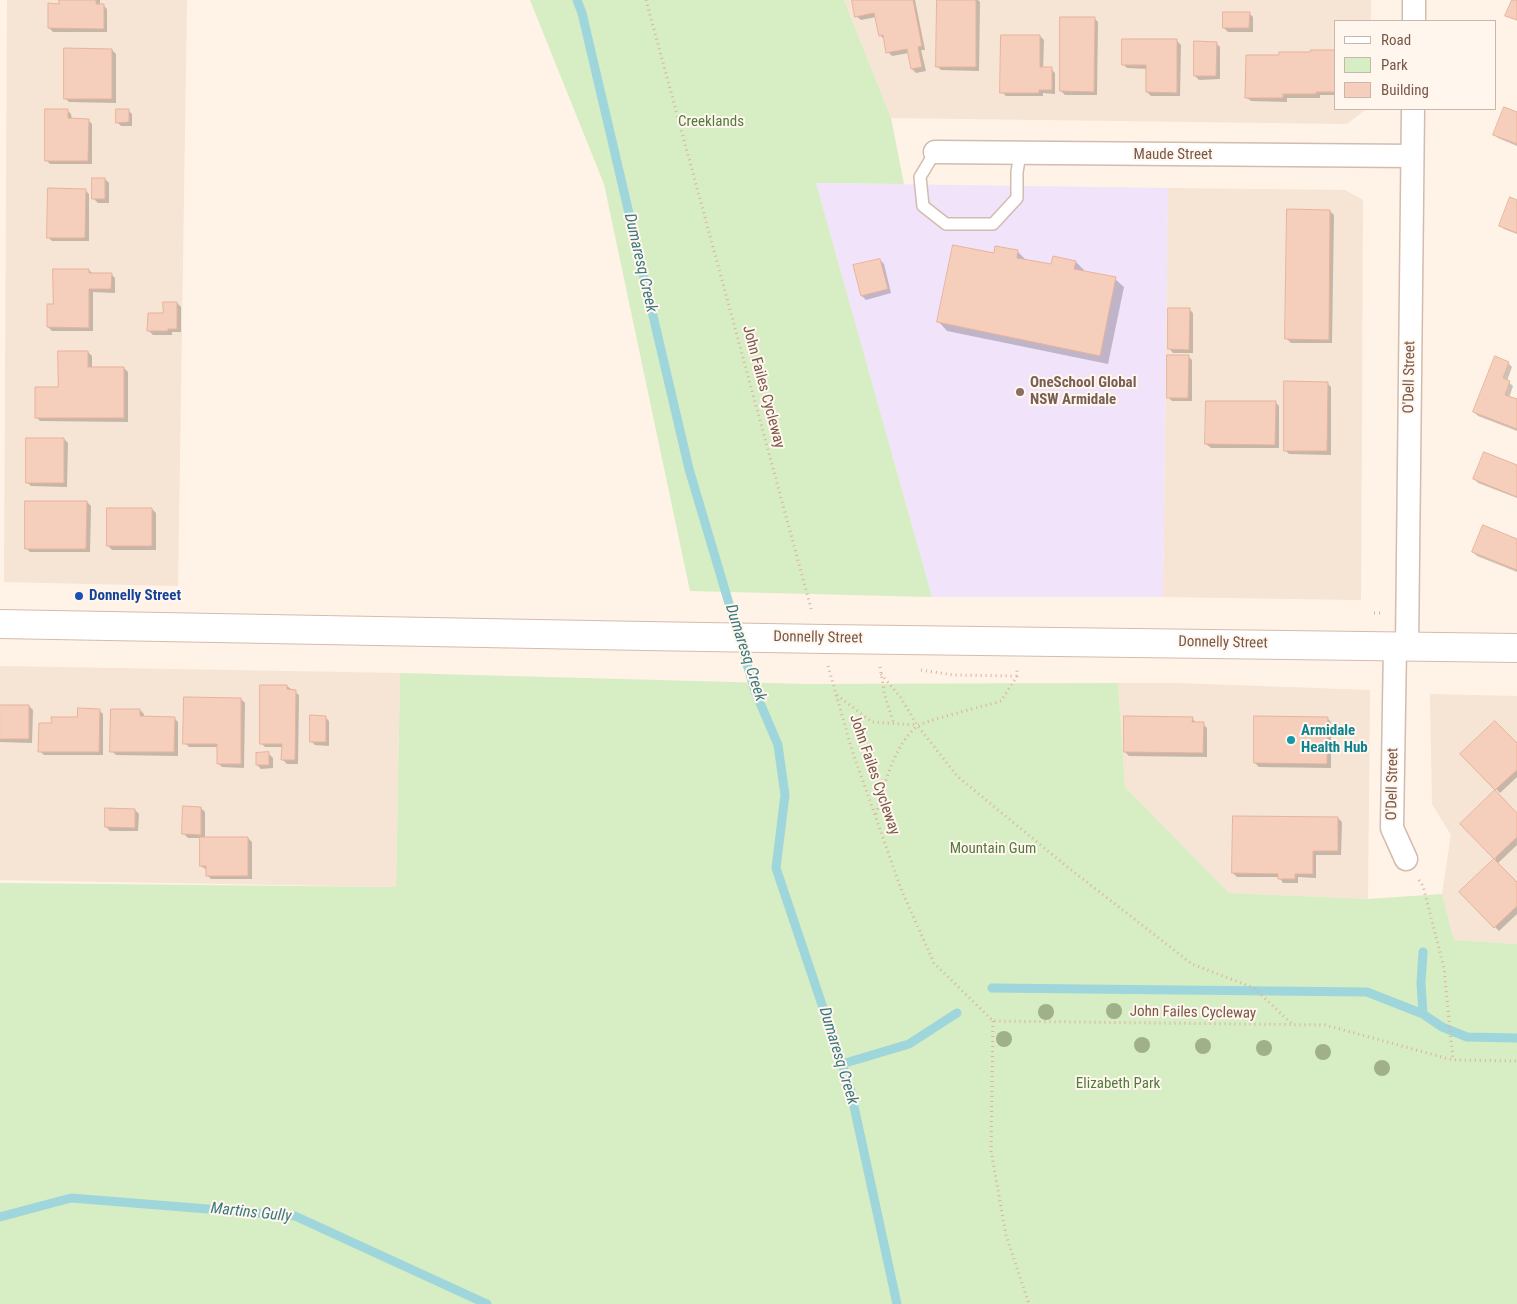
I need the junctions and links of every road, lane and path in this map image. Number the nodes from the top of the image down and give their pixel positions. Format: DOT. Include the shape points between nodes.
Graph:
graph roads {
  1 [pos="646,0"];
  2 [pos="1414,0"];
  3 [pos="1414,20"];
  4 [pos="1413,110"];
  5 [pos="934,152"];
  6 [pos="1020,154"];
  7 [pos="1412,156"];
  8 [pos="813,615"];
  9 [pos="0,624"];
  10 [pos="1401,646"];
  11 [pos="1517,648"];
  12 [pos="826,649"];
  13 [pos="878,662"];
  14 [pos="1017,666"];
  15 [pos="916,669"];
  16 [pos="881,674"];
  17 [pos="1017,676"];
  18 [pos="836,694"];
  19 [pos="894,724"];
  20 [pos="917,725"];
  21 [pos="876,815"];
  22 [pos="1406,859"];
  23 [pos="1420,882"];
  24 [pos="993,1022"];
  25 [pos="1292,1025"];
  26 [pos="1452,1060"];
  27 [pos="1517,1061"];
  28 [pos="1030,1304"];
  1 -- 8 [label="path, John Failes Cycleway"];
  2 -- 3 [label="street"];
  4 -- 7 [label="street, O'Dell Street"];
  5 -- 6 [label="street, Maude Street"];
  5 -- 6 [label="lane" via="920,177 923,206 946,224 992,224 1017,198"];
  6 -- 7 [label="street, Maude Street"];
  7 -- 10 [label="street, O'Dell Street"];
  9 -- 12 [label="street, Donnelly Street, bridge" via="645,636"];
  10 -- 11 [label="street, Donnelly Street"];
  10 -- 12 [label="street, Donnelly Street"];
  10 -- 22 [label="street, O'Dell Street" via="1392,828"];
  12 -- 18 [label="path, John Failes Cycleway"];
  13 -- 16 [label="path"];
  14 -- 17 [label="path"];
  15 -- 17 [label="path" via="952,675"];
  16 -- 19 [label="path"];
  16 -- 20 [label="path"];
  17 -- 20 [label="path" via="1001,701"];
  18 -- 19 [label="path" via="872,722"];
  18 -- 21 [label="path, John Failes Cycleway"];
  19 -- 20 [label="path"];
  20 -- 21 [label="path" via="892,764"];
  20 -- 25 [label="path" via="958,777 1078,875 1192,964 1254,988"];
  21 -- 24 [label="path, John Failes Cycleway" via="901,889 934,963"];
  23 -- 26 [label="path" via="1444,968"];
  24 -- 25 [label="path, John Failes Cycleway"];
  24 -- 28 [label="path" via="991,1151 1006,1235"];
  25 -- 26 [label="path, John Failes Cycleway" via="1325,1026"];
  26 -- 27 [label="path, John Failes Cycleway"];
}
